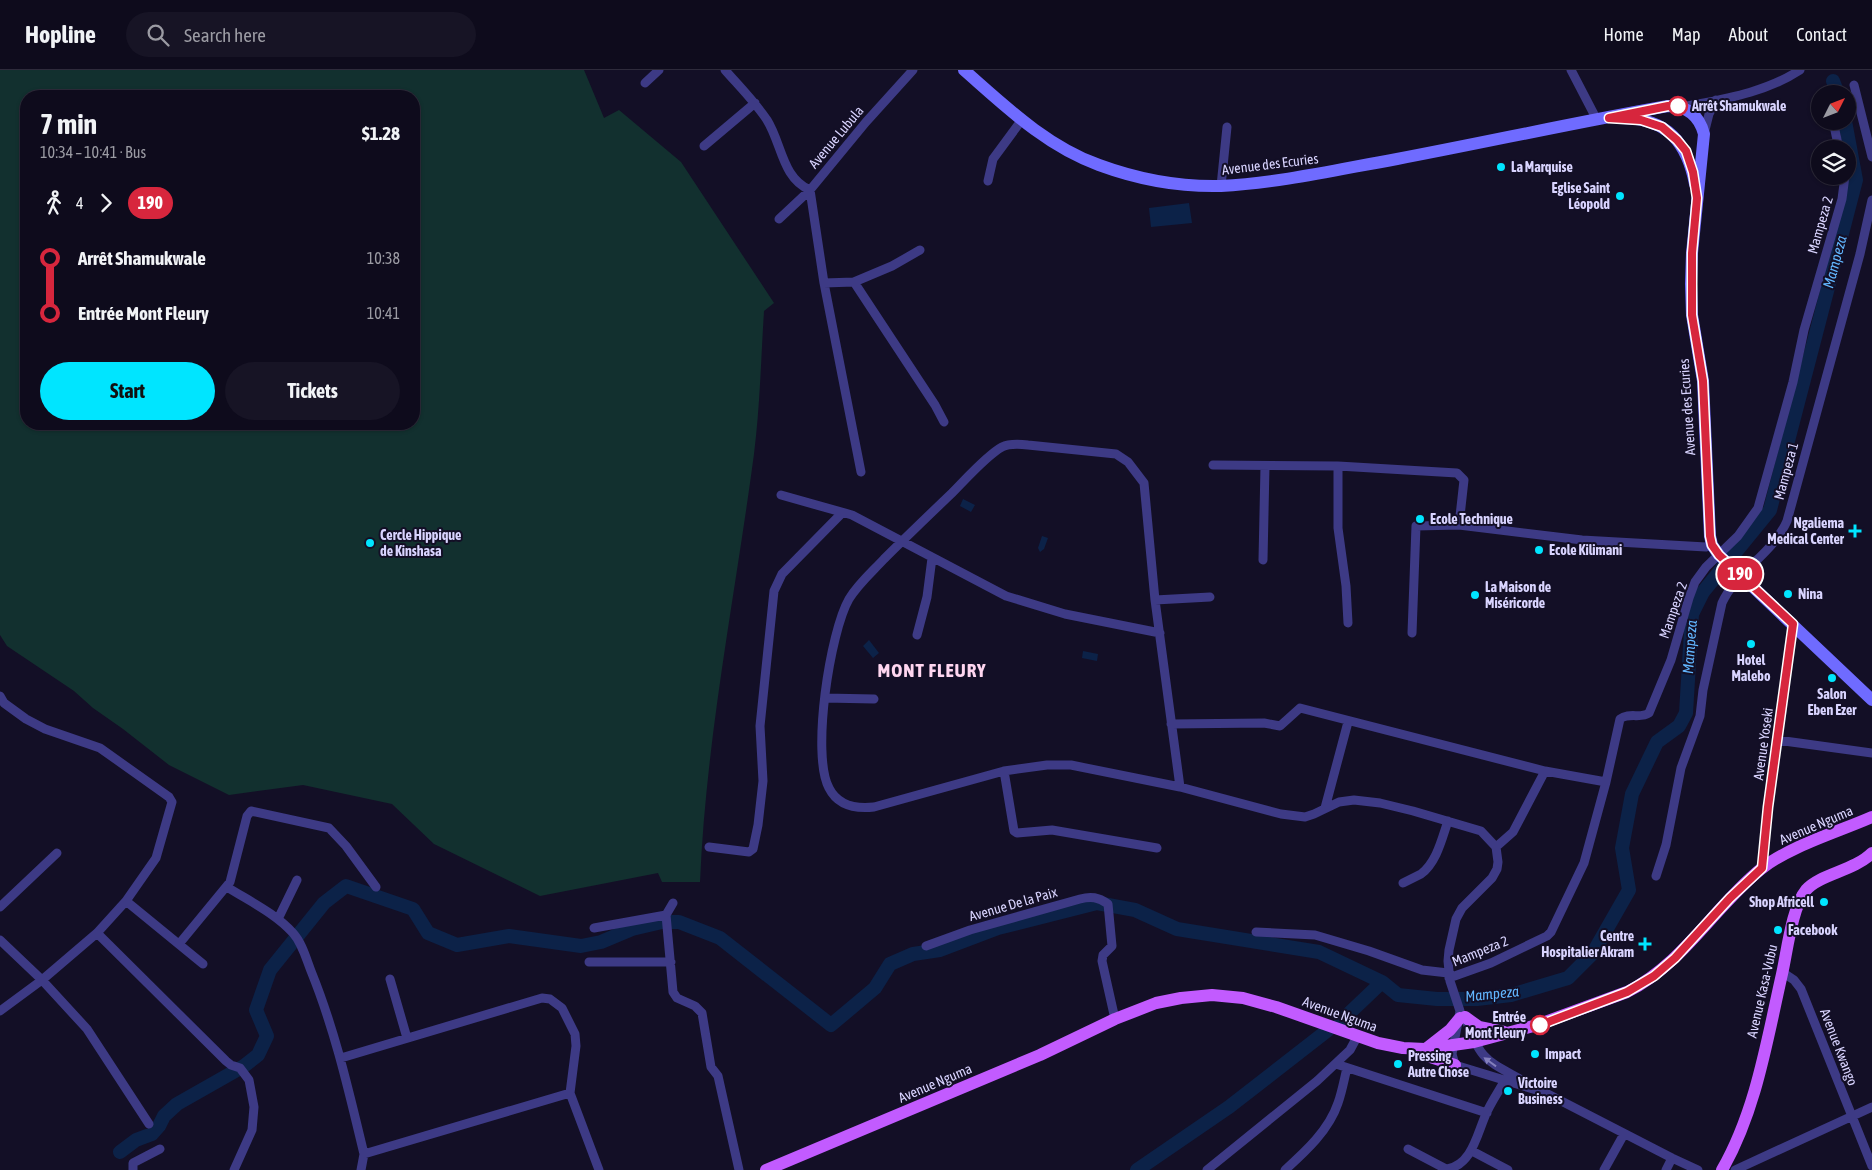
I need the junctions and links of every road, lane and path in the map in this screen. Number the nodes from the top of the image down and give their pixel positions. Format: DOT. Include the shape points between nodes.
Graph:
graph roads {
  1 [pos="659,70"];
  2 [pos="725,70"];
  3 [pos="912,70"];
  4 [pos="964,70"];
  5 [pos="1571,70"];
  6 [pos="1800,70"];
  7 [pos="646,82"];
  8 [pos="1856,93"];
  9 [pos="1716,100"];
  10 [pos="755,103"];
  11 [pos="1682,107"];
  12 [pos="1603,119"];
  13 [pos="1021,121"];
  14 [pos="1227,127"];
  15 [pos="1704,134"];
  16 [pos="704,146"];
  17 [pos="1872,156"];
  18 [pos="988,181"];
  19 [pos="1844,185"];
  20 [pos="1221,186"];
  21 [pos="810,190"];
  22 [pos="1697,198"];
  23 [pos="1872,200"];
  24 [pos="779,219"];
  25 [pos="920,250"];
  26 [pos="824,282"];
  27 [pos="854,282"];
  28 [pos="944,422"];
  29 [pos="1213,465"];
  30 [pos="1265,466"];
  31 [pos="1338,466"];
  32 [pos="861,472"];
  33 [pos="781,495"];
  34 [pos="842,513"];
  35 [pos="1460,525"];
  36 [pos="901,542"];
  37 [pos="1718,553"];
  38 [pos="932,558"];
  39 [pos="1263,560"];
  40 [pos="1740,574"];
  41 [pos="1210,597"];
  42 [pos="1156,600"];
  43 [pos="1348,623"];
  44 [pos="1793,624"];
  45 [pos="1160,632"];
  46 [pos="1412,633"];
  47 [pos="917,636"];
  48 [pos="0,696"];
  49 [pos="825,698"];
  50 [pos="1870,698"];
  51 [pos="874,700"];
  52 [pos="1348,722"];
  53 [pos="1171,724"];
  54 [pos="1777,740"];
  55 [pos="1872,753"];
  56 [pos="1004,771"];
  57 [pos="1545,771"];
  58 [pos="1606,782"];
  59 [pos="1180,787"];
  60 [pos="1325,808"];
  61 [pos="1872,818"];
  62 [pos="1448,821"];
  63 [pos="709,846"];
  64 [pos="1496,847"];
  65 [pos="1156,848"];
  66 [pos="57,853"];
  67 [pos="1872,853"];
  68 [pos="1762,868"];
  69 [pos="1656,876"];
  70 [pos="297,880"];
  71 [pos="1403,884"];
  72 [pos="227,887"];
  73 [pos="376,887"];
  74 [pos="126,902"];
  75 [pos="673,903"];
  76 [pos="0,907"];
  77 [pos="278,918"];
  78 [pos="667,918"];
  79 [pos="594,928"];
  80 [pos="1256,932"];
  81 [pos="96,933"];
  82 [pos="0,940"];
  83 [pos="179,944"];
  84 [pos="926,946"];
  85 [pos="589,962"];
  86 [pos="671,962"];
  87 [pos="203,964"];
  88 [pos="1782,972"];
  89 [pos="390,979"];
  90 [pos="1450,979"];
  91 [pos="42,980"];
  92 [pos="0,1011"];
  93 [pos="1462,1014"];
  94 [pos="1115,1019"];
  95 [pos="1509,1033"];
  96 [pos="1358,1036"];
  97 [pos="407,1038"];
  98 [pos="1474,1042"];
  99 [pos="1454,1045"];
  100 [pos="1403,1048"];
  101 [pos="1425,1049"];
  102 [pos="341,1058"];
  103 [pos="1336,1064"];
  104 [pos="1456,1065"];
  105 [pos="1347,1068"];
  106 [pos="1505,1080"];
  107 [pos="1543,1092"];
  108 [pos="570,1093"];
  109 [pos="1872,1107"];
  110 [pos="1487,1112"];
  111 [pos="1851,1116"];
  112 [pos="149,1124"];
  113 [pos="1624,1134"];
  114 [pos="160,1149"];
  115 [pos="1408,1149"];
  116 [pos="1472,1151"];
  117 [pos="364,1154"];
  118 [pos="1672,1158"];
  119 [pos="1872,1166"];
  120 [pos="133,1170"];
  121 [pos="235,1170"];
  122 [pos="360,1170"];
  123 [pos="599,1170"];
  124 [pos="739,1170"];
  125 [pos="766,1170"];
  126 [pos="1207,1170"];
  127 [pos="1286,1170"];
  128 [pos="1447,1170"];
  129 [pos="1508,1170"];
  130 [pos="1604,1170"];
  131 [pos="1666,1170"];
  132 [pos="1698,1170"];
  133 [pos="1722,1170"];
  134 [pos="1735,1170"];
  1 -- 7 [label="street"];
  2 -- 10 [label="street"];
  3 -- 21 [label="street, Avenue Lubula"];
  4 -- 13 [label="street, Avenue des Ecuries"];
  5 -- 12 [label="street"];
  6 -- 9 [label="street" via="1772,85"];
  8 -- 17 [label="street"];
  9 -- 11 [label="street"];
  9 -- 15 [label="street"];
  10 -- 16 [label="street"];
  10 -- 21 [label="street" via="768,123 791,176"];
  11 -- 12 [label="street, Avenue des Ecuries" via="1668,106"];
  11 -- 15 [label="street" via="1697,117"];
  12 -- 20 [label="street, Avenue des Ecuries" via="1294,177"];
  12 -- 22 [label="street, Avenue des Ecuries" via="1630,118 1662,127 1686,151"];
  13 -- 18 [label="street" via="993,159"];
  13 -- 20 [label="street, Avenue des Ecuries" via="1098,165 1158,182"];
  14 -- 20 [label="street"];
  15 -- 22 [label="street, Avenue des Ecuries"];
  19 -- 37 [label="street, Mampeza 2" via="1758,508 1738,536"];
  21 -- 24 [label="street, Avenue Lubula"];
  21 -- 26 [label="street"];
  22 -- 37 [label="street, Avenue des Ecuries" via="1692,253 1692,315 1703,381 1710,536"];
  23 -- 40 [label="street, Mampeza 1" via="1787,522 1775,543"];
  25 -- 27 [label="street"];
  26 -- 27 [label="street"];
  26 -- 32 [label="street"];
  27 -- 28 [label="street"];
  29 -- 30 [label="street"];
  30 -- 31 [label="street"];
  30 -- 39 [label="street"];
  31 -- 35 [label="street" via="1458,473 1464,480"];
  31 -- 43 [label="street" via="1338,528"];
  33 -- 34 [label="street"];
  34 -- 36 [label="street" via="852,515"];
  34 -- 63 [label="street" via="782,574 774,591 760,726 763,781 753,849 749,852"];
  35 -- 37 [label="street" via="1582,540 1706,547"];
  35 -- 46 [label="street" via="1416,526"];
  36 -- 38 [label="street"];
  36 -- 42 [label="street" via="1004,447 1015,444 1116,454 1128,462 1144,482"];
  36 -- 49 [label="street" via="859,585 842,613 831,650"];
  37 -- 40 [label="street"];
  37 -- 58 [label="street, Mampeza 2" via="1695,582 1671,660 1650,711 1647,715 1626,715 1620,719"];
  38 -- 45 [label="street" via="1006,596 1065,614"];
  38 -- 47 [label="street"];
  40 -- 44 [label="street"];
  40 -- 69 [label="street, Mampeza 1" via="1722,603 1700,716 1681,768 1666,845"];
  41 -- 42 [label="street"];
  42 -- 45 [label="street"];
  44 -- 50 [label="street"];
  44 -- 54 [label="street, Avenue Yoseki"];
  45 -- 53 [label="street"];
  48 -- 74 [label="street" via="4,703 38,726 100,748 171,798 156,858"];
  49 -- 51 [label="street"];
  49 -- 56 [label="street" via="822,721 825,780 830,790 851,806 874,807"];
  52 -- 53 [label="street" via="1300,708 1280,726 1264,722"];
  52 -- 57 [label="street"];
  52 -- 60 [label="street"];
  53 -- 59 [label="street"];
  54 -- 55 [label="street"];
  54 -- 68 [label="street, Avenue Yoseki"];
  56 -- 59 [label="street" via="1071,764"];
  56 -- 65 [label="street" via="1014,831 1017,833 1052,830"];
  57 -- 58 [label="street"];
  57 -- 64 [label="street" via="1513,832"];
  58 -- 90 [label="street, Mampeza 2" via="1581,872 1551,932 1491,963"];
  59 -- 60 [label="street" via="1298,817"];
  60 -- 62 [label="street" via="1354,800 1380,803"];
  61 -- 68 [label="main road, Avenue Nguma" via="1789,852"];
  62 -- 64 [label="street" via="1481,831"];
  62 -- 71 [label="street" via="1434,858 1422,873"];
  64 -- 90 [label="street" via="1497,869 1492,878 1466,902 1456,919 1449,950"];
  66 -- 76 [label="street"];
  67 -- 88 [label="main road, Avenue Kasa-Vubu" via="1855,866 1816,883 1802,896"];
  68 -- 95 [label="main road, Avenue Nguma" via="1675,958 1640,986 1537,1026"];
  70 -- 77 [label="street"];
  72 -- 73 [label="street" via="233,877 247,816 252,811 333,830"];
  72 -- 77 [label="street"];
  72 -- 83 [label="street"];
  74 -- 81 [label="street"];
  74 -- 83 [label="street"];
  75 -- 78 [label="street"];
  77 -- 102 [label="street" via="299,942"];
  78 -- 79 [label="street"];
  78 -- 86 [label="street"];
  80 -- 90 [label="street" via="1315,935"];
  81 -- 91 [label="street"];
  81 -- 121 [label="street" via="231,1065 245,1074 250,1083 255,1113 252,1130"];
  82 -- 91 [label="street"];
  83 -- 87 [label="street"];
  84 -- 94 [label="street, Avenue De la Paix" via="970,930 1092,896 1108,906 1112,946 1102,961"];
  85 -- 86 [label="street"];
  86 -- 124 [label="street" via="675,995 699,1008 704,1017 711,1068 718,1076"];
  88 -- 111 [label="street, Avenue Kwango" via="1801,989"];
  88 -- 133 [label="main road, Avenue Kasa-Vubu" via="1749,1108"];
  89 -- 97 [label="street"];
  90 -- 93 [label="street"];
  91 -- 92 [label="street"];
  91 -- 112 [label="street" via="92,1034"];
  93 -- 95 [label="main road" via="1480,1027"];
  93 -- 98 [label="street"];
  93 -- 99 [label="street"];
  93 -- 101 [label="main road" via="1450,1030"];
  94 -- 96 [label="main road, Avenue Nguma" via="1156,1002 1212,995 1243,998 1276,1007"];
  94 -- 125 [label="main road, Avenue Nguma" via="1040,1055"];
  95 -- 98 [label="main road, Avenue Nguma"];
  96 -- 100 [label="main road, Avenue Nguma"];
  96 -- 103 [label="street"];
  97 -- 102 [label="street"];
  97 -- 108 [label="street" via="542,998 550,999 562,1008 575,1034"];
  98 -- 99 [label="main road, Avenue Nguma"];
  107 -- 98 [label="street, one-way" via="1489,1062"];
  99 -- 101 [label="main road, Avenue Nguma"];
  99 -- 104 [label="street" via="1452,1058"];
  100 -- 101 [label="main road, Avenue Nguma"];
  100 -- 104 [label="main road"];
  102 -- 117 [label="street"];
  103 -- 105 [label="street"];
  103 -- 126 [label="street"];
  104 -- 106 [label="street"];
  105 -- 110 [label="street"];
  105 -- 127 [label="street" via="1338,1104 1328,1125"];
  106 -- 107 [label="street"];
  106 -- 110 [label="street"];
  107 -- 113 [label="street"];
  108 -- 117 [label="street"];
  108 -- 123 [label="street"];
  109 -- 111 [label="street"];
  110 -- 116 [label="street"];
  111 -- 119 [label="street, Avenue Kwango"];
  111 -- 134 [label="street"];
  113 -- 118 [label="street"];
  113 -- 130 [label="street"];
  114 -- 120 [label="street" via="133,1163"];
  115 -- 128 [label="street"];
  116 -- 128 [label="street" via="1457,1166"];
  116 -- 129 [label="street"];
  117 -- 122 [label="street"];
  118 -- 131 [label="street"];
  118 -- 132 [label="street"];
}
